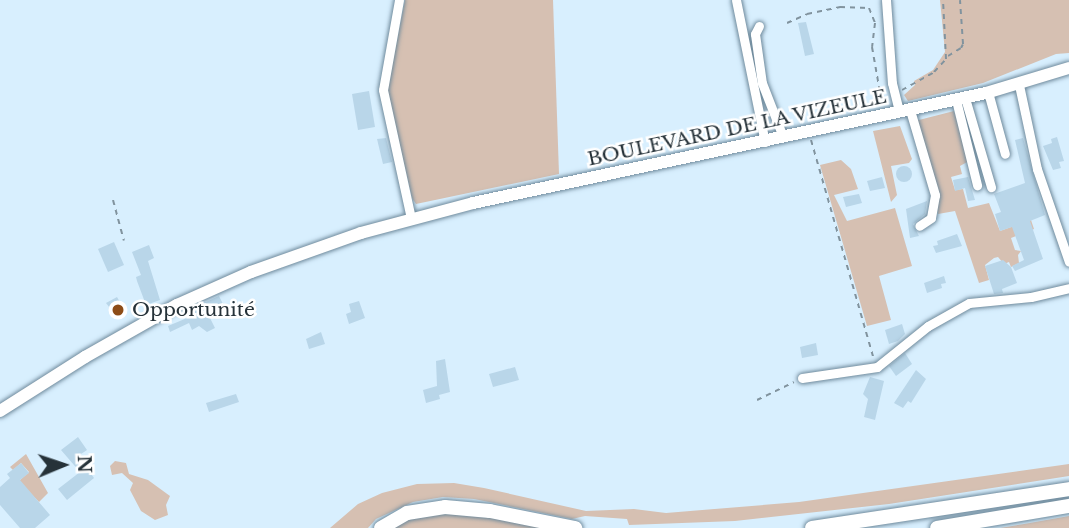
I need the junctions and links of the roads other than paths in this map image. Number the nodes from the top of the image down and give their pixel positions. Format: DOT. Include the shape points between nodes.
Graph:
graph roads {
  1 [pos="399,0"];
  2 [pos="736,0"];
  3 [pos="886,0"];
  4 [pos="759,26"];
  5 [pos="1069,68"];
  6 [pos="1019,85"];
  7 [pos="988,92"];
  8 [pos="961,99"];
  9 [pos="904,111"];
  10 [pos="783,138"];
  11 [pos="765,142"];
  12 [pos="1005,155"];
  13 [pos="977,185"];
  14 [pos="991,187"];
  15 [pos="411,218"];
  16 [pos="919,226"];
  17 [pos="1069,262"];
  18 [pos="1069,288"];
  19 [pos="802,378"];
  20 [pos="0,411"];
  21 [pos="1069,489"];
  22 [pos="1069,506"];
  23 [pos="381,528"];
  24 [pos="575,528"];
  25 [pos="812,528"];
  26 [pos="937,528"];
  1 -- 15 [label="street" via="383,90"];
  2 -- 11 [label="street"];
  3 -- 9 [label="street" via="894,94"];
  4 -- 10 [label="street" via="755,34 762,83"];
  5 -- 6 [label="main road, BOULEVARD DE LA VIZEULE"];
  6 -- 7 [label="main road, BOULEVARD DE LA VIZEULE"];
  6 -- 17 [label="street" via="1037,169"];
  7 -- 8 [label="main road, BOULEVARD DE LA VIZEULE"];
  7 -- 12 [label="street"];
  8 -- 9 [label="main road, BOULEVARD DE LA VIZEULE"];
  8 -- 13 [label="street"];
  8 -- 14 [label="street"];
  9 -- 10 [label="main road, BOULEVARD DE LA VIZEULE"];
  9 -- 16 [label="street" via="935,195 934,212"];
  10 -- 11 [label="main road, BOULEVARD DE LA VIZEULE"];
  11 -- 15 [label="main road, BOULEVARD DE LA VIZEULE"];
  15 -- 20 [label="main road, BOULEVARD DE LA VIZEULE" via="227,282 139,325"];
  18 -- 19 [label="street" via="969,303 928,326 877,367"];
  21 -- 25 [label="highway"];
  22 -- 26 [label="highway"];
  23 -- 24 [label="highway" via="417,510 457,507"];
}
